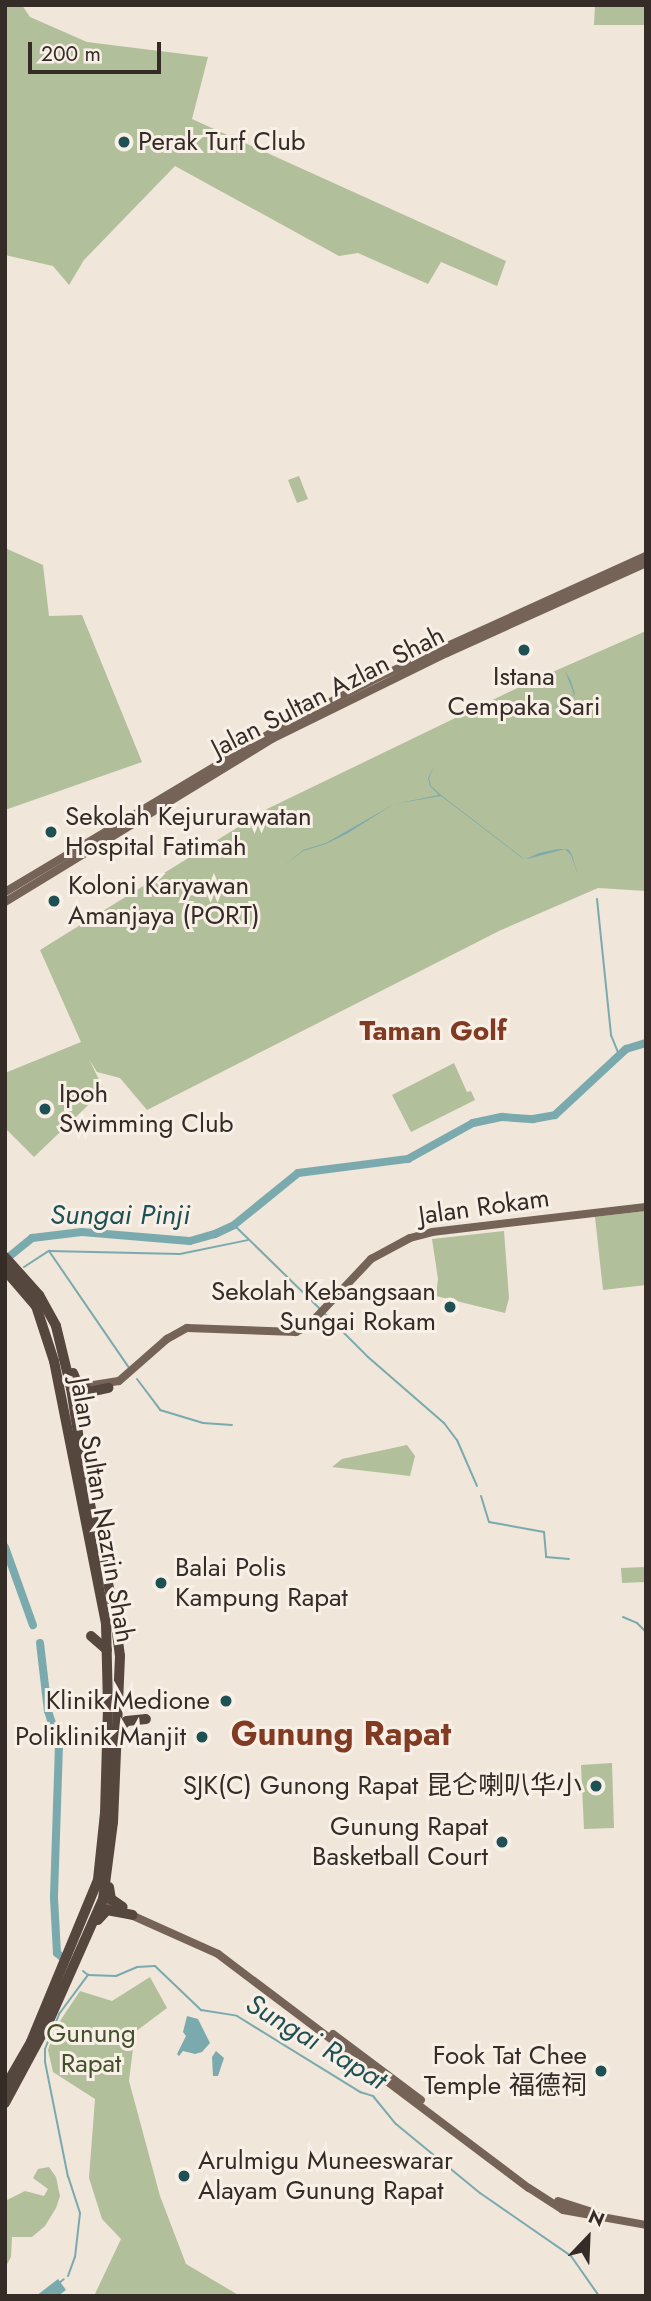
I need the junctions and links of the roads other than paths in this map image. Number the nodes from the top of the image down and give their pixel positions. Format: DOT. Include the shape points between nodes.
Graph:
graph roads {
  1 [pos="646,556"];
  2 [pos="646,563"];
  3 [pos="5,892"];
  4 [pos="5,902"];
  5 [pos="646,1207"];
  6 [pos="5,1256"];
  7 [pos="10,1271"];
  8 [pos="56,1326"];
  9 [pos="195,1329"];
  10 [pos="54,1361"];
  11 [pos="85,1387"];
  12 [pos="108,1388"];
  13 [pos="71,1389"];
  14 [pos="76,1416"];
  15 [pos="71,1454"];
  16 [pos="104,1568"];
  17 [pos="106,1631"];
  18 [pos="107,1650"];
  19 [pos="118,1713"];
  20 [pos="146,1719"];
  21 [pos="117,1730"];
  22 [pos="108,1872"];
  23 [pos="98,1880"];
  24 [pos="102,1900"];
  25 [pos="123,1907"];
  26 [pos="133,1915"];
  27 [pos="88,1938"];
  28 [pos="75,1941"];
  29 [pos="5,2087"];
  30 [pos="5,2102"];
  31 [pos="462,2131"];
  32 [pos="467,2141"];
  33 [pos="481,2146"];
  34 [pos="646,2222"];
  1 -- 3 [label="main road, Jalan Sultan Azlan Shah" via="379,677 272,732"];
  2 -- 4 [label="main road, Jalan Sultan Azlan Shah" via="447,653 272,740"];
  5 -- 9 [label="main road, Jalan Rokam" via="432,1232 387,1247 296,1332"];
  6 -- 7 [label="highway, Jalan Sultan Nazrin Shah"];
  7 -- 8 [label="highway, Jalan Sultan Nazrin Shah" via="38,1295"];
  7 -- 10 [label="highway, Jalan Sultan Nazrin Shah" via="36,1306"];
  8 -- 11 [label="highway" via="74,1380"];
  8 -- 13 [label="highway, Jalan Sultan Nazrin Shah"];
  9 -- 11 [label="main road, Jalan Rokam" via="174,1334 119,1381"];
  9 -- 12 [label="main road" via="175,1336 127,1381"];
  10 -- 13 [label="highway" via="62,1384"];
  10 -- 15 [label="highway, Jalan Sultan Nazrin Shah"];
  11 -- 13 [label="main road, Jalan Rokam"];
  12 -- 13 [label="main road"];
  12 -- 14 [label="highway" via="84,1393"];
  13 -- 14 [label="highway, Jalan Sultan Nazrin Shah"];
  13 -- 15 [label="highway" via="65,1401 74,1446"];
  14 -- 16 [label="highway, Jalan Sultan Nazrin Shah"];
  15 -- 17 [label="highway, Jalan Sultan Nazrin Shah"];
  16 -- 17 [label="highway" via="114,1625 113,1633"];
  16 -- 19 [label="highway, Jalan Sultan Nazrin Shah" via="120,1649"];
  17 -- 18 [label="highway, Jalan Sultan Nazrin Shah"];
  17 -- 18 [label="highway" via="91,1636"];
  17 -- 19 [label="highway" via="113,1650 112,1707"];
  18 -- 23 [label="highway, Jalan Sultan Nazrin Shah" via="107,1763"];
  19 -- 21 [label="highway, Jalan Sultan Nazrin Shah"];
  20 -- 21 [label="highway" via="127,1721"];
  21 -- 22 [label="highway, Jalan Sultan Nazrin Shah"];
  22 -- 24 [label="highway, Jalan Sultan Nazrin Shah"];
  22 -- 25 [label="highway" via="110,1899"];
  23 -- 24 [label="highway"];
  23 -- 28 [label="highway, Jalan Sultan Nazrin Shah"];
  24 -- 25 [label="main road"];
  24 -- 26 [label="main road"];
  24 -- 27 [label="highway, Jalan Sultan Nazrin Shah"];
  24 -- 28 [label="highway"];
  25 -- 31 [label="main road" via="220,1950"];
  26 -- 27 [label="highway" via="107,1910"];
  26 -- 32 [label="main road" via="218,1954"];
  27 -- 30 [label="highway, Jalan Sultan Nazrin Shah"];
  28 -- 29 [label="highway, Jalan Sultan Nazrin Shah" via="31,2042"];
  31 -- 32 [label="main road"];
  31 -- 33 [label="main road"];
  32 -- 33 [label="main road"];
  32 -- 34 [label="main road" via="563,2210"];
  33 -- 34 [label="main road" via="564,2204"];
}
